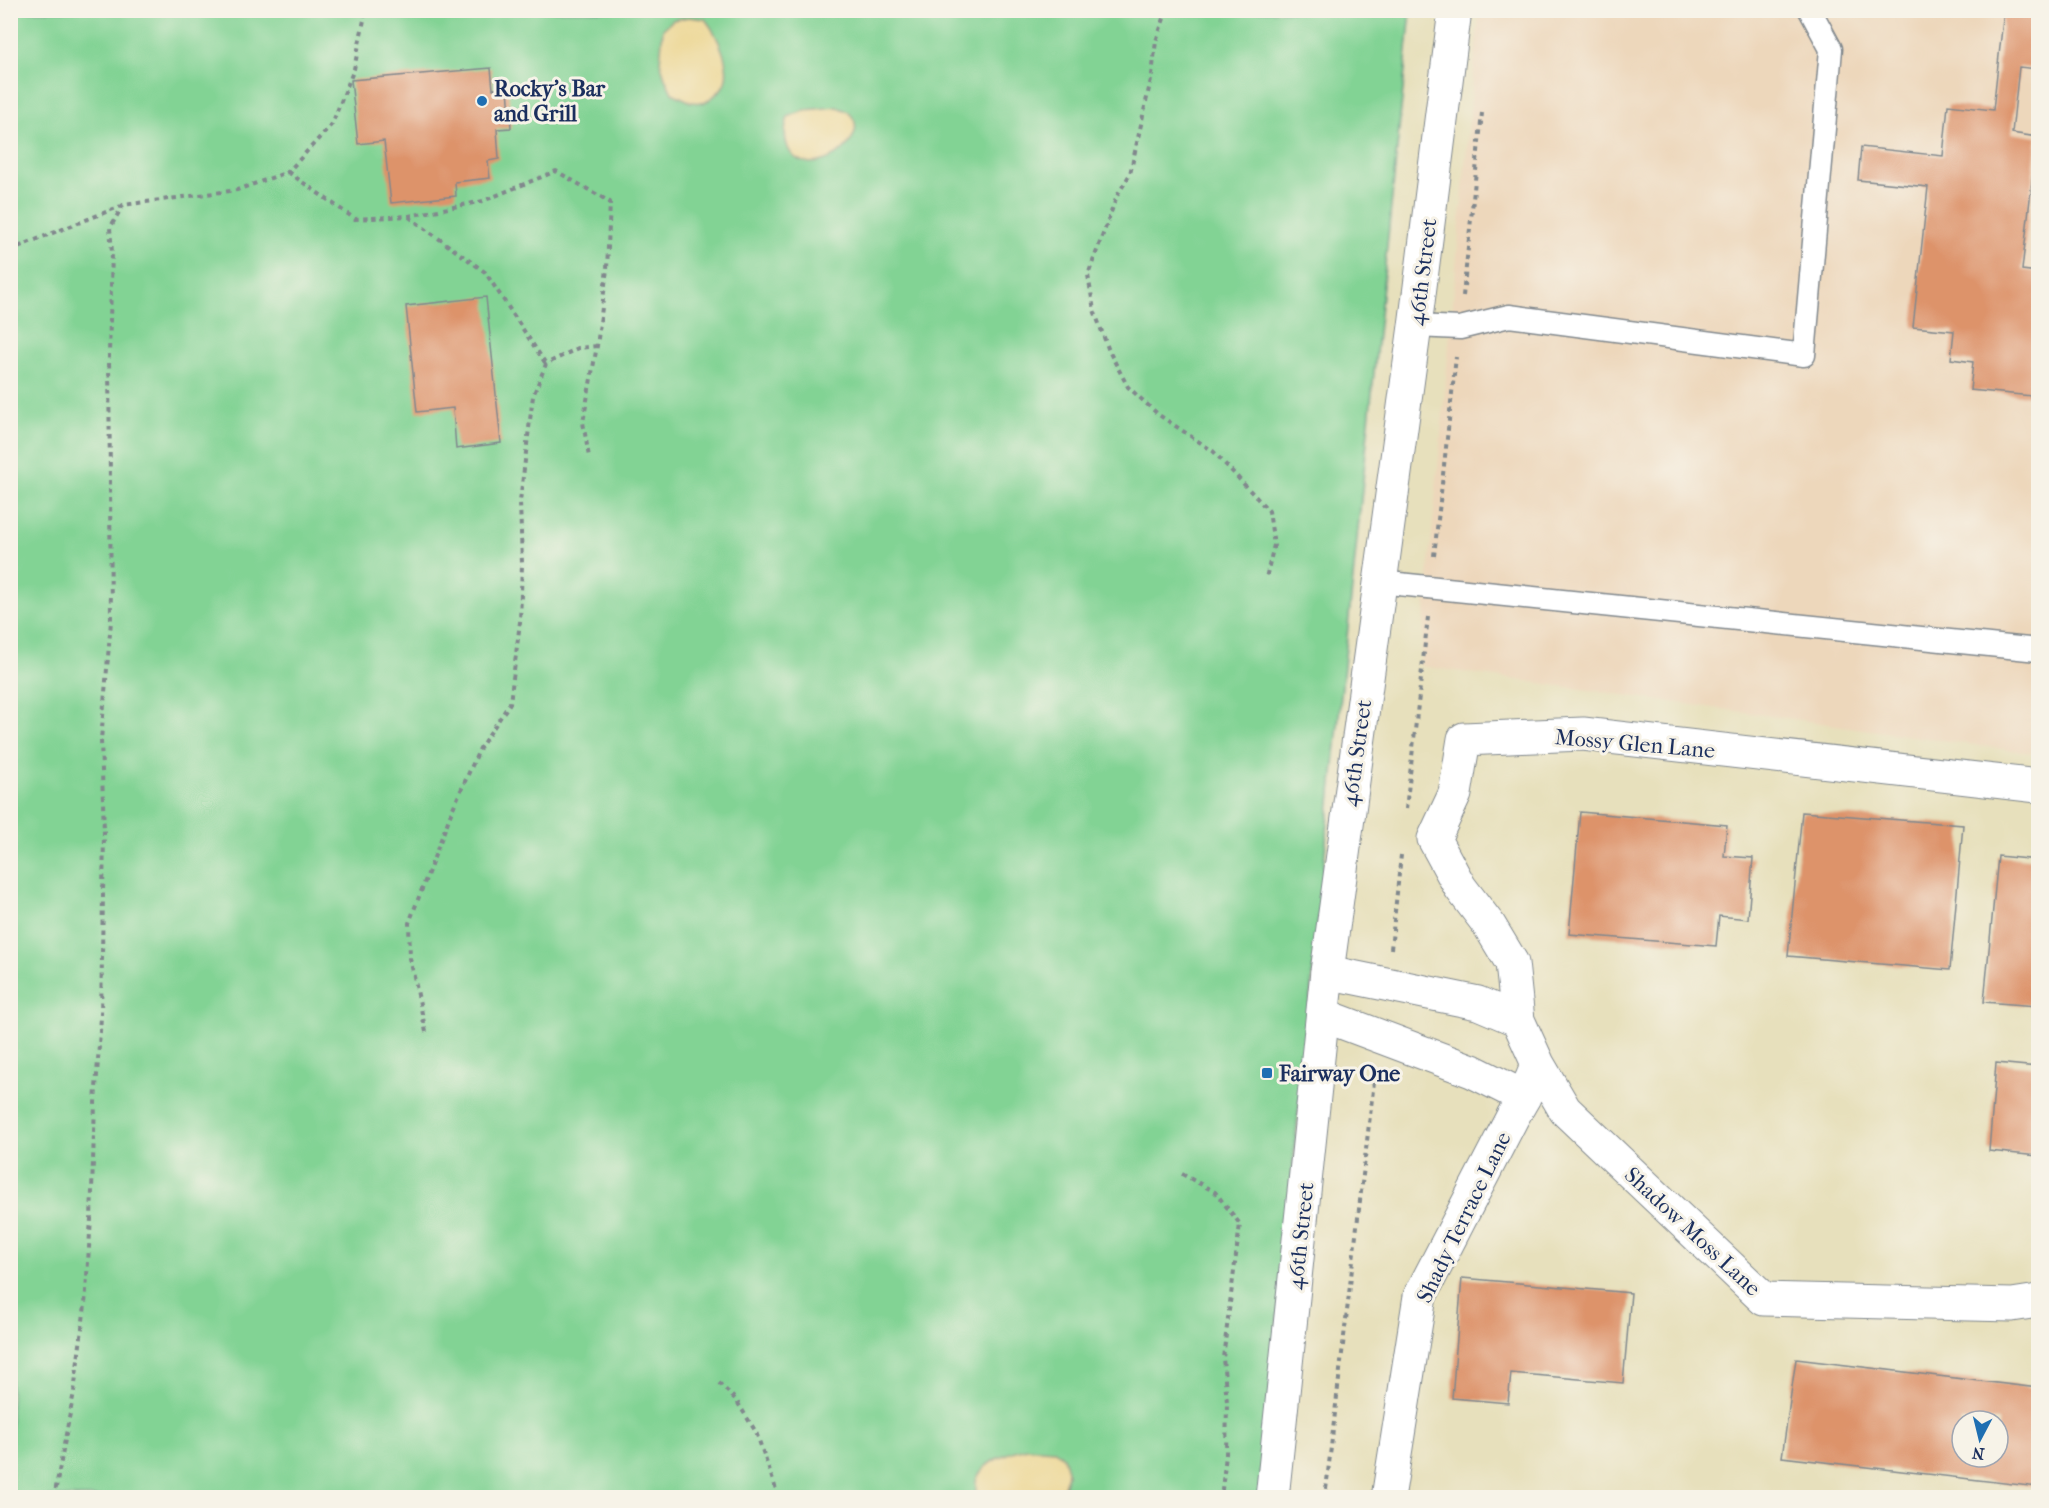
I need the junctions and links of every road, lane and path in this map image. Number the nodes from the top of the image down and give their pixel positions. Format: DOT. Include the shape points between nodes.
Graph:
graph roads {
  1 [pos="366,10"];
  2 [pos="1167,10"];
  3 [pos="1455,10"];
  4 [pos="1810,10"];
  5 [pos="1482,105"];
  6 [pos="288,172"];
  7 [pos="123,206"];
  8 [pos="409,216"];
  9 [pos="10,250"];
  10 [pos="1415,326"];
  11 [pos="1460,328"];
  12 [pos="597,346"];
  13 [pos="546,364"];
  14 [pos="589,457"];
  15 [pos="1266,578"];
  16 [pos="1379,582"];
  17 [pos="1431,587"];
  18 [pos="2038,650"];
  19 [pos="2038,786"];
  20 [pos="1406,810"];
  21 [pos="1402,846"];
  22 [pos="1327,972"];
  23 [pos="1387,984"];
  24 [pos="1323,1015"];
  25 [pos="1518,1020"];
  26 [pos="426,1032"];
  27 [pos="1380,1036"];
  28 [pos="1538,1064"];
  29 [pos="1519,1107"];
  30 [pos="1182,1174"];
  31 [pos="2038,1300"];
  32 [pos="718,1383"];
  33 [pos="54,1497"];
  34 [pos="779,1497"];
  35 [pos="1221,1497"];
  36 [pos="1272,1497"];
  37 [pos="1325,1497"];
  38 [pos="1388,1497"];
  1 -- 6 [label="path" via="354,69 332,124"];
  2 -- 15 [label="path" via="1156,41 1130,174 1117,196 1088,275 1094,310 1108,351 1128,387 1158,415 1213,451 1269,511 1274,545"];
  3 -- 10 [label="street, 46th Street"];
  4 -- 11 [label="lane" via="1831,49 1804,355 1509,316"];
  5 -- 11 [label="path"];
  6 -- 7 [label="path" via="237,190"];
  6 -- 8 [label="path" via="355,219"];
  7 -- 9 [label="path"];
  7 -- 33 [label="path" via="110,228 111,621 101,740 101,1017 91,1219 75,1392"];
  8 -- 12 [label="path" via="483,201 556,171 610,202 607,269"];
  8 -- 13 [label="path" via="485,272"];
  10 -- 11 [label="lane"];
  10 -- 16 [label="street, 46th Street"];
  11 -- 17 [label="path"];
  12 -- 13 [label="path" via="578,348"];
  12 -- 14 [label="path" via="583,422"];
  13 -- 26 [label="path" via="533,396 520,501 520,622 510,704 480,748 410,923 410,958"];
  16 -- 17 [label="lane"];
  16 -- 22 [label="street, 46th Street"];
  17 -- 18 [label="lane"];
  17 -- 20 [label="path"];
  19 -- 25 [label="street, Mossy Glen Lane" via="1583,734 1464,739 1455,794 1434,839 1460,887 1512,963"];
  21 -- 23 [label="path"];
  22 -- 23 [label="street"];
  22 -- 24 [label="street, 46th Street"];
  23 -- 25 [label="street" via="1478,1003"];
  24 -- 27 [label="street"];
  24 -- 36 [label="street, 46th Street"];
  25 -- 28 [label="street, Mossy Glen Lane"];
  27 -- 29 [label="street" via="1472,1071"];
  27 -- 37 [label="path"];
  28 -- 29 [label="street"];
  28 -- 31 [label="street, Shadow Moss Lane" via="1565,1110 1764,1299 2012,1305"];
  29 -- 38 [label="street, Shady Terrace Lane" via="1420,1296"];
  30 -- 35 [label="path" via="1215,1192 1240,1224 1223,1358 1227,1402"];
  32 -- 34 [label="path" via="736,1400 756,1432"];
}
